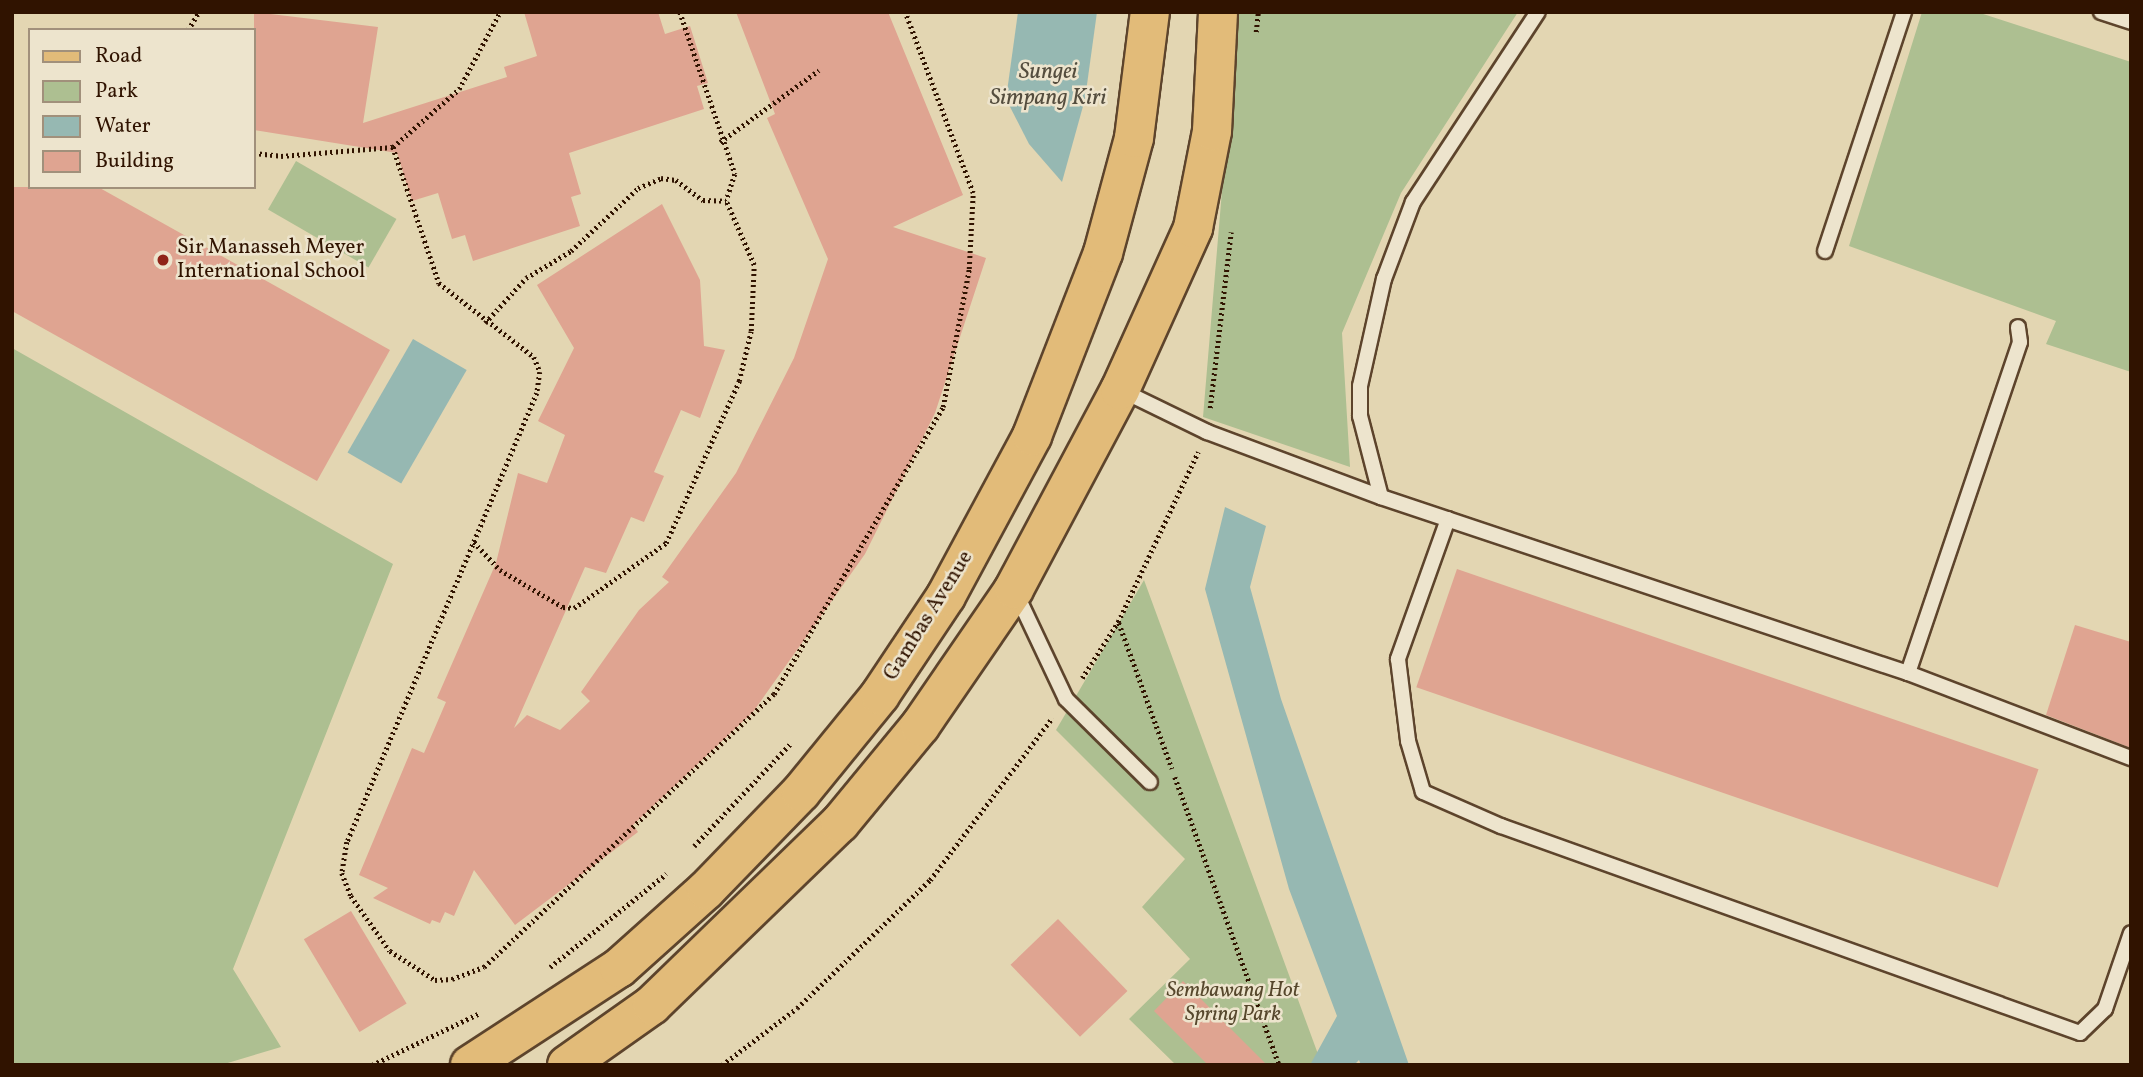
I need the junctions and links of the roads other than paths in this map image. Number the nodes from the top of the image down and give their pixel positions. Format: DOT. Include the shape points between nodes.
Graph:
graph roads {
  1 [pos="1150,12"];
  2 [pos="1218,12"];
  3 [pos="1538,12"];
  4 [pos="1904,12"];
  5 [pos="2101,12"];
  6 [pos="2131,22"];
  7 [pos="1825,251"];
  8 [pos="2018,327"];
  9 [pos="1120,390"];
  10 [pos="1381,497"];
  11 [pos="1448,519"];
  12 [pos="1014,589"];
  13 [pos="1908,673"];
  14 [pos="2131,758"];
  15 [pos="1150,782"];
  16 [pos="2131,933"];
  17 [pos="470,1065"];
  18 [pos="566,1065"];
  1 -- 17 [label="main road, Gambas Avenue" via="1134,138 1103,253 1032,436 946,596 880,695 801,792 706,890 619,968"];
  2 -- 9 [label="main road" via="1212,131 1193,228"];
  3 -- 10 [label="lane" via="1413,202 1384,279 1360,386 1360,416"];
  4 -- 7 [label="lane"];
  5 -- 6 [label="lane"];
  8 -- 13 [label="lane" via="2020,342"];
  9 -- 10 [label="lane" via="1208,432"];
  9 -- 12 [label="main road"];
  10 -- 11 [label="lane"];
  11 -- 13 [label="lane"];
  11 -- 16 [label="lane" via="1398,659 1408,741 1423,792 1501,826 2080,1033 2105,1009"];
  12 -- 15 [label="lane" via="1066,699"];
  12 -- 18 [label="main road" via="920,726 840,823 730,934 652,1004"];
  13 -- 14 [label="lane"];
}
